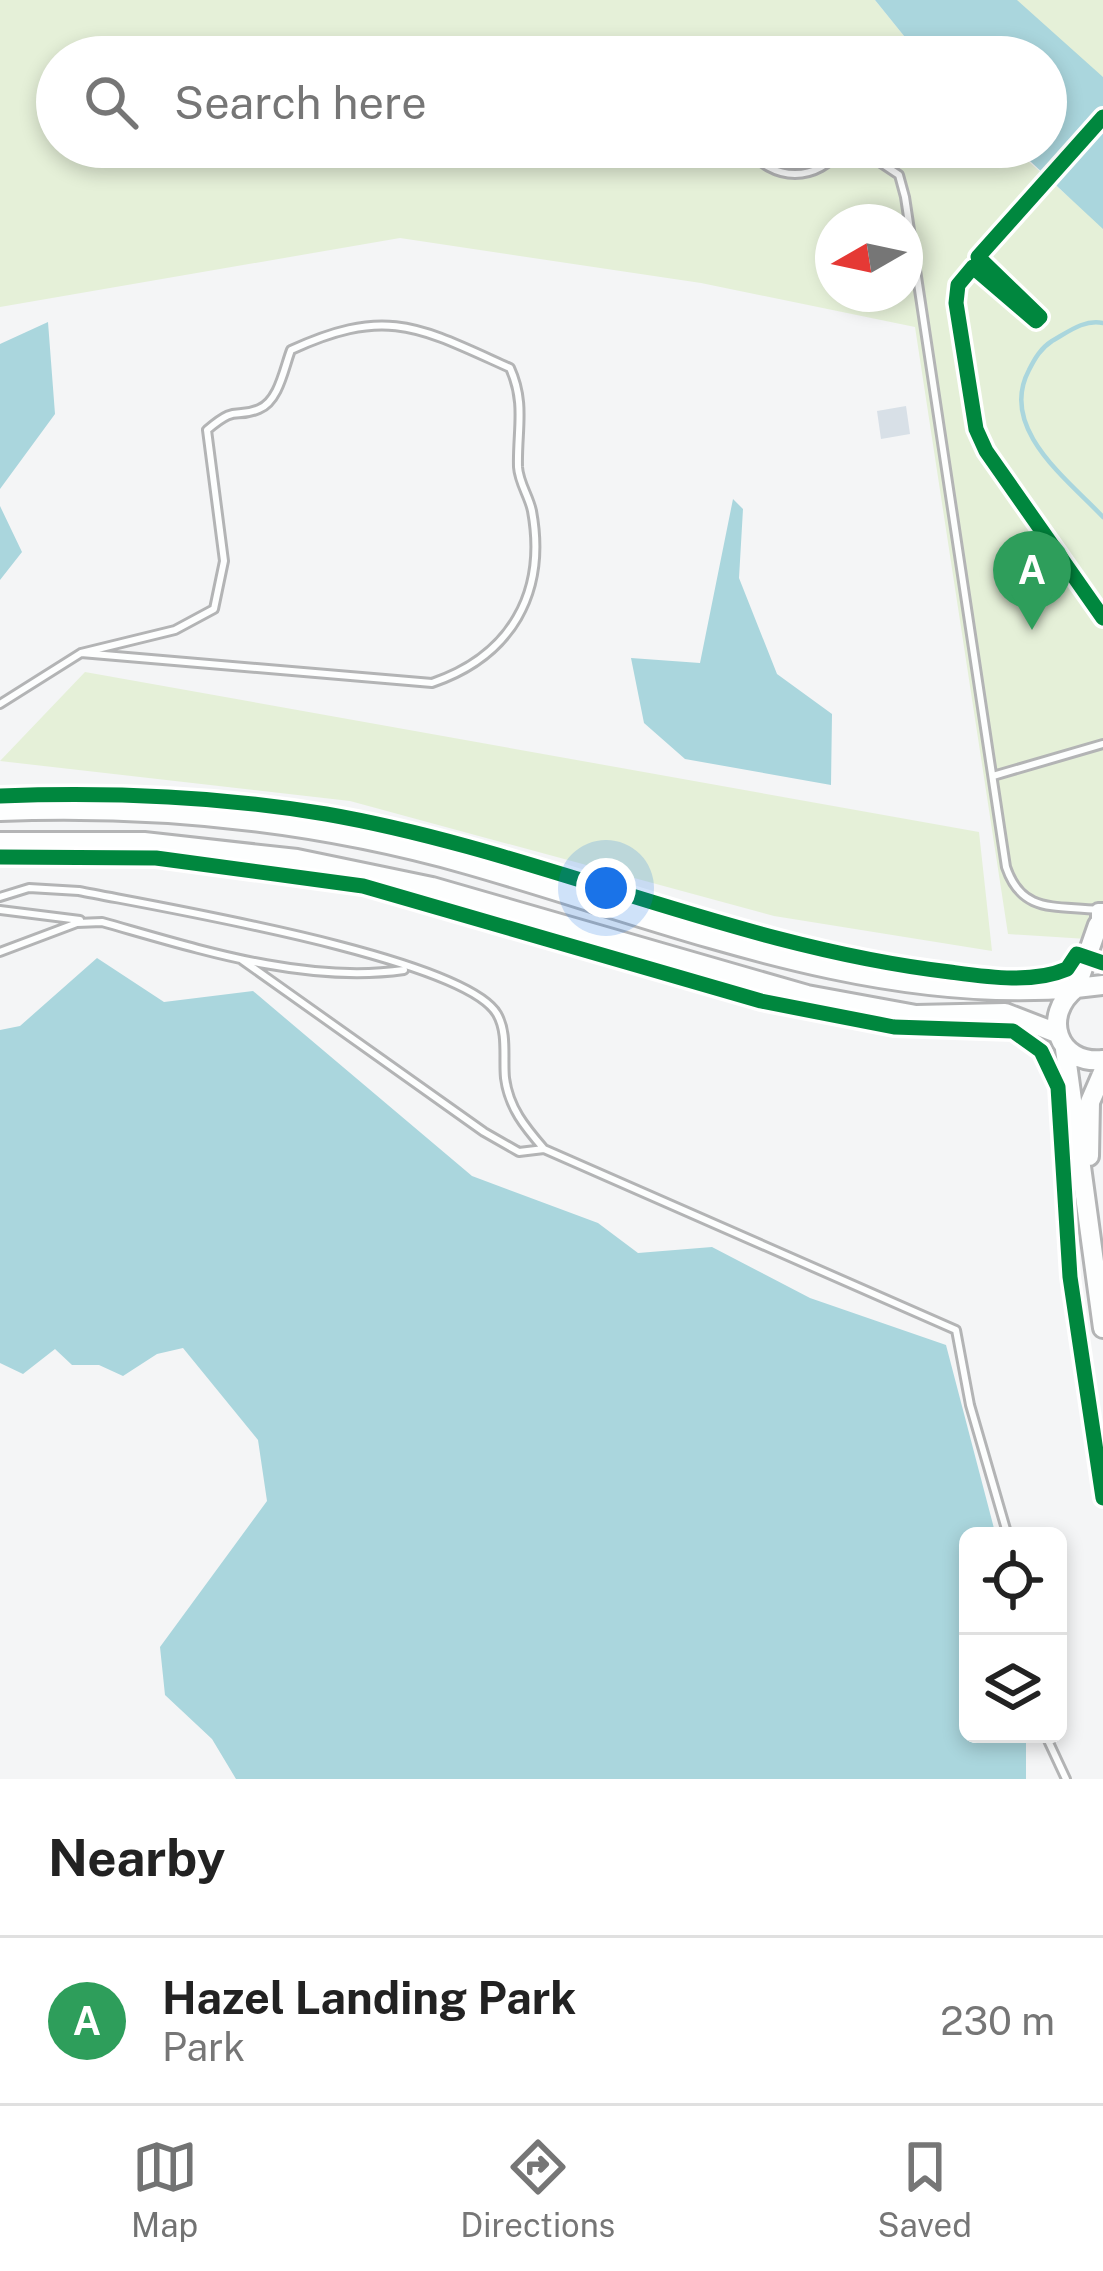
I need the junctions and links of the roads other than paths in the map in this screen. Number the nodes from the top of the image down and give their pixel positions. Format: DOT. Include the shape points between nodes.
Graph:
graph roads {
  1 [pos="773,168"];
  2 [pos="821,168"];
  3 [pos="888,168"];
  4 [pos="82,653"];
  5 [pos="0,704"];
  6 [pos="1103,744"];
  7 [pos="993,776"];
  8 [pos="0,811"];
  9 [pos="0,842"];
  10 [pos="0,897"];
  11 [pos="0,910"];
  12 [pos="102,922"];
  13 [pos="1100,923"];
  14 [pos="0,952"];
  15 [pos="240,958"];
  16 [pos="411,969"];
  17 [pos="1103,986"];
  18 [pos="1076,988"];
  19 [pos="1061,1041"];
  20 [pos="1103,1060"];
  21 [pos="1103,1072"];
  22 [pos="544,1149"];
  23 [pos="1085,1178"];
  24 [pos="1103,1328"];
  25 [pos="1005,1527"];
  26 [pos="1049,1743"];
  27 [pos="1066,1779"];
  1 -- 2 [label="lane"];
  3 -- 7 [label="lane" via="905,197"];
  4 -- 4 [label="lane" via="175,630 214,609 224,561 207,430 230,410 259,409 275,395 291,350 374,322 455,343 510,368 522,395 518,473 538,571 502,643 468,670 432,682"];
  4 -- 5 [label="lane"];
  6 -- 7 [label="lane"];
  7 -- 13 [label="lane" via="1013,888 1026,901"];
  8 -- 18 [label="main road" via="179,811 302,828 421,852 842,970 1006,995"];
  9 -- 19 [label="main road" via="144,842 297,859 432,887 791,991 916,1015 1005,1013"];
  10 -- 16 [label="lane" via="29,888 79,891"];
  11 -- 12 [label="lane"];
  12 -- 14 [label="lane" via="77,923"];
  12 -- 15 [label="lane"];
  13 -- 18 [label="main road"];
  15 -- 16 [label="lane" via="379,973"];
  15 -- 22 [label="lane" via="484,1132 519,1152"];
  16 -- 22 [label="lane" via="473,990 497,1014 517,1117"];
  17 -- 18 [label="main road"];
  18 -- 19 [label="main road" via="1058,1007"];
  19 -- 20 [label="main road" via="1082,1059"];
  19 -- 23 [label="main road"];
  21 -- 23 [label="main road" via="1090,1102"];
  22 -- 25 [label="lane" via="956,1330"];
  23 -- 24 [label="main road"];
  26 -- 27 [label="lane"];
}
